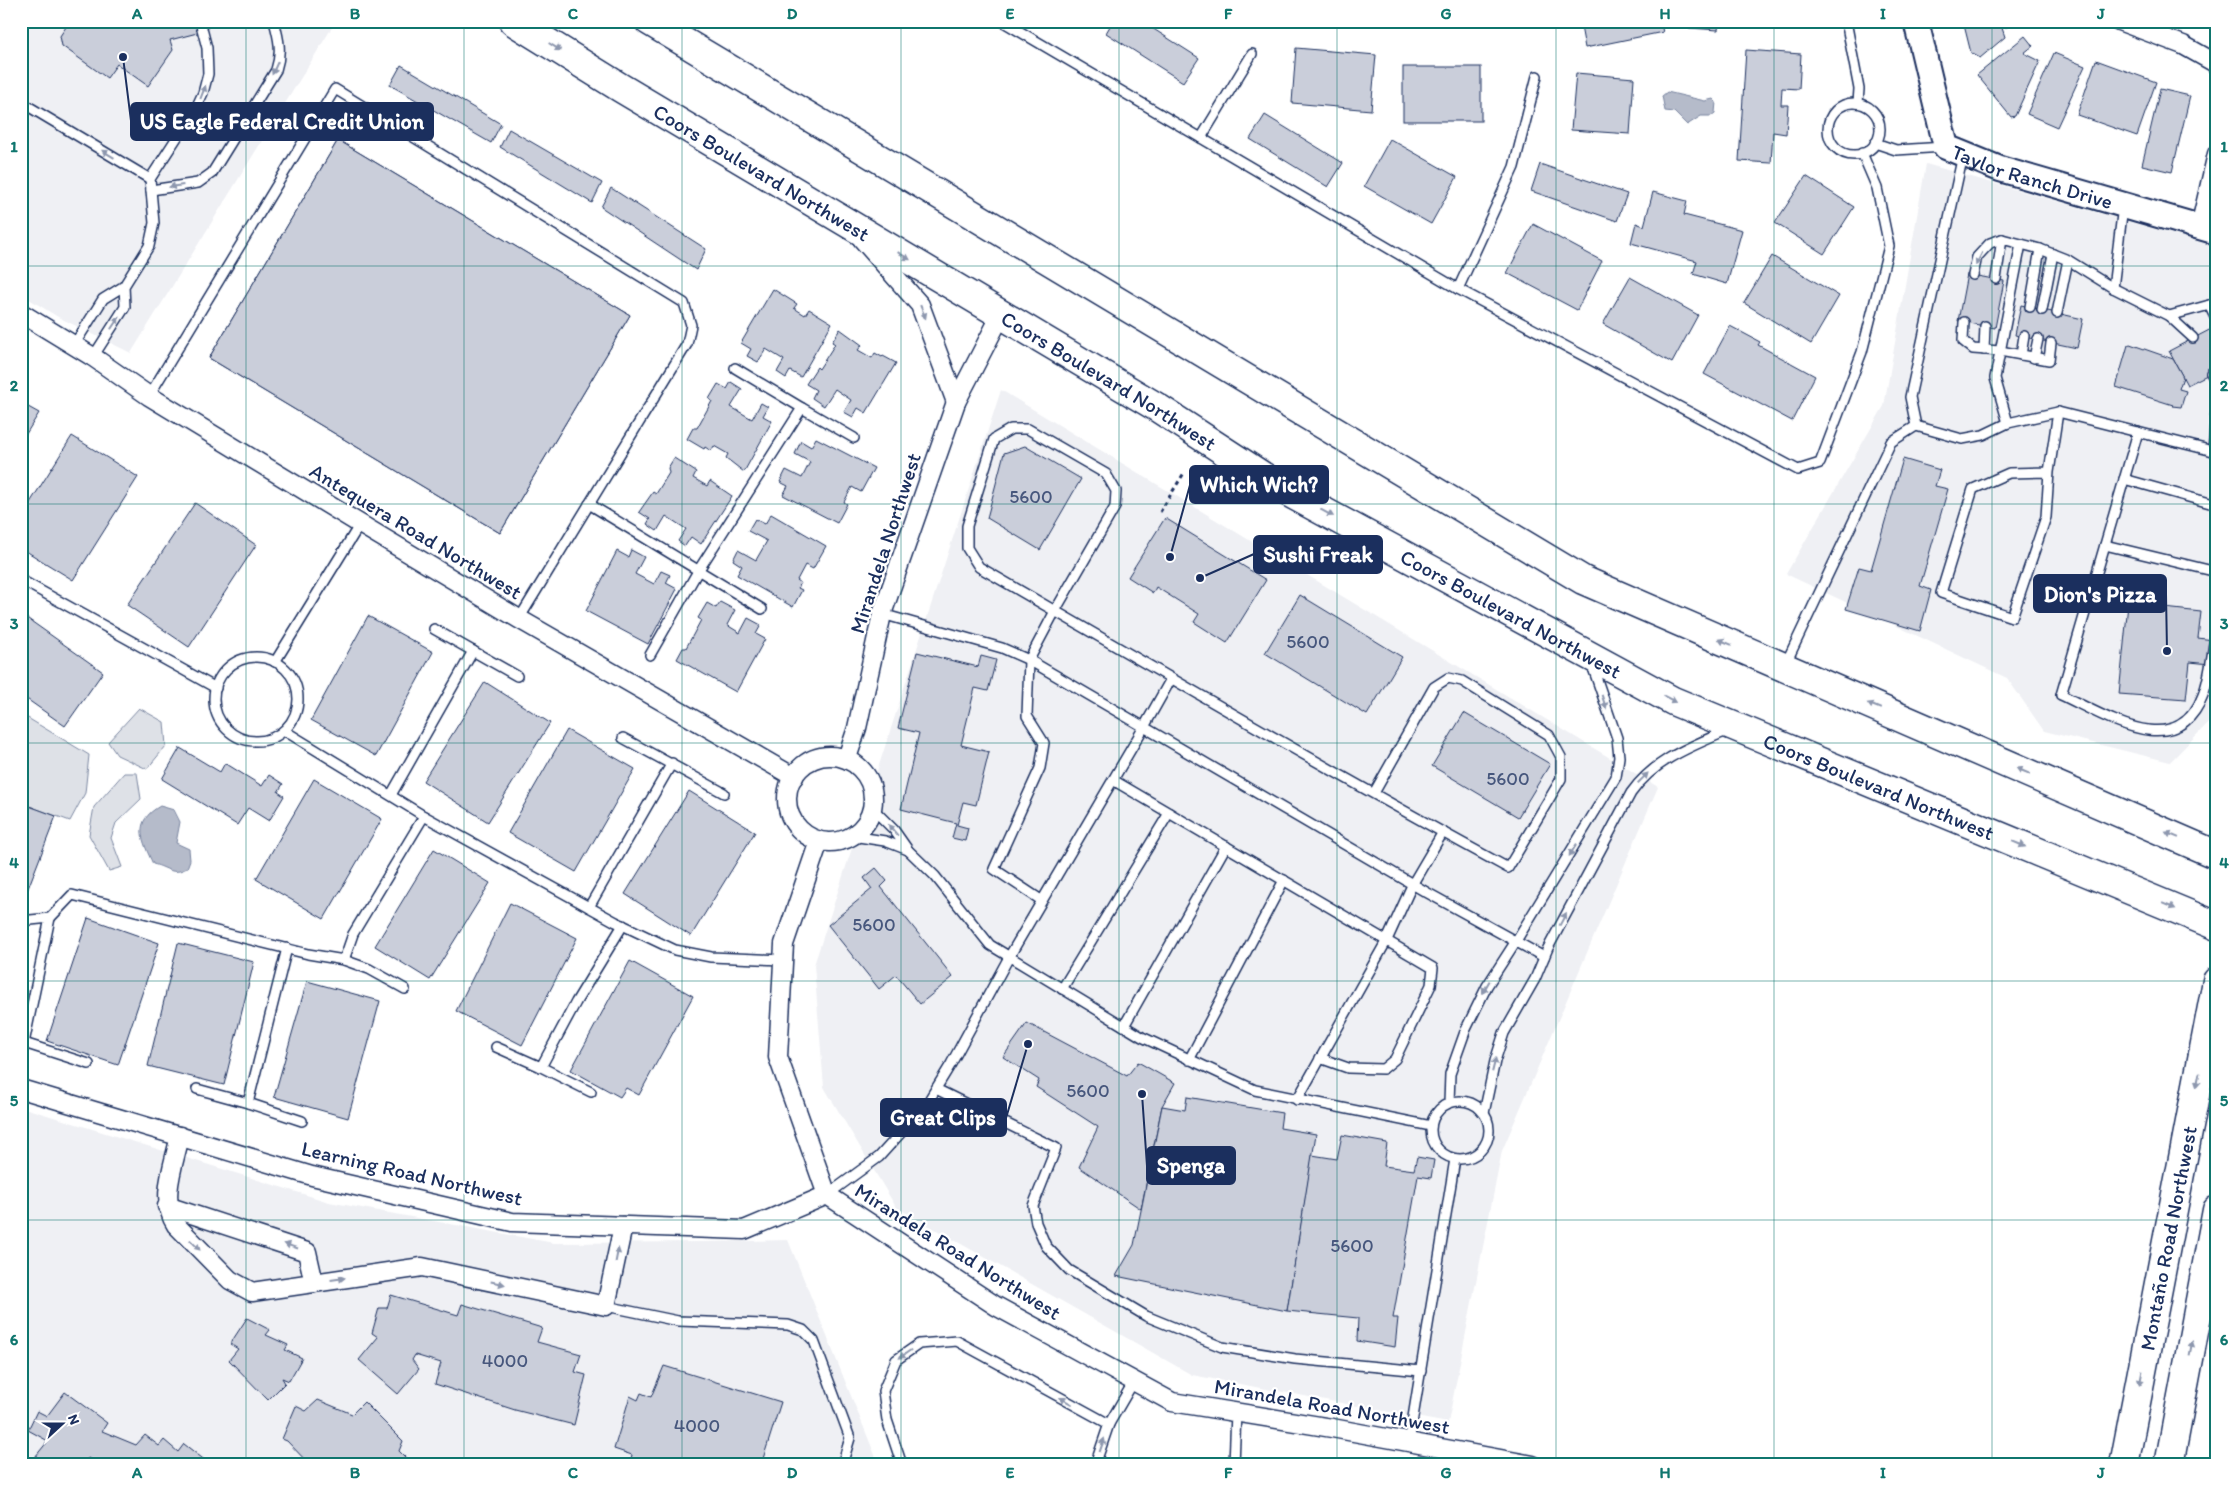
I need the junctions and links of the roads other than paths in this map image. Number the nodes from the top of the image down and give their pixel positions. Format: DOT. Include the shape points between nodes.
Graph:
graph roads {
  1 [pos="200,21"];
  2 [pos="274,21"];
  3 [pos="513,21"];
  4 [pos="649,21"];
  5 [pos="1002,21"];
  6 [pos="1846,21"];
  7 [pos="1916,21"];
  8 [pos="2119,21"];
  9 [pos="1252,54"];
  10 [pos="2217,64"];
  11 [pos="1537,76"];
  12 [pos="21,102"];
  13 [pos="1858,103"];
  14 [pos="1201,138"];
  15 [pos="1875,143"];
  16 [pos="1954,151"];
  17 [pos="1862,153"];
  18 [pos="2217,154"];
  19 [pos="150,179"];
  20 [pos="152,190"];
  21 [pos="2124,205"];
  22 [pos="846,222"];
  23 [pos="2208,230"];
  24 [pos="2002,239"];
  25 [pos="2021,244"];
  26 [pos="2040,249"];
  27 [pos="2053,254"];
  28 [pos="2068,260"];
  29 [pos="1973,275"];
  30 [pos="1996,279"];
  31 [pos="124,286"];
  32 [pos="2113,288"];
  33 [pos="1458,289"];
  34 [pos="2213,304"];
  35 [pos="2030,307"];
  36 [pos="2042,310"];
  37 [pos="21,312"];
  38 [pos="2057,313"];
  39 [pos="1001,315"];
  40 [pos="2169,316"];
  41 [pos="2217,321"];
  42 [pos="1964,322"];
  43 [pos="1986,326"];
  44 [pos="2024,336"];
  45 [pos="2193,338"];
  46 [pos="2038,339"];
  47 [pos="2051,342"];
  48 [pos="74,345"];
  49 [pos="1984,350"];
  50 [pos="2000,351"];
  51 [pos="2021,355"];
  52 [pos="93,357"];
  53 [pos="2034,358"];
  54 [pos="735,368"];
  55 [pos="2210,373"];
  56 [pos="2217,384"];
  57 [pos="149,396"];
  58 [pos="2217,400"];
  59 [pos="956,402"];
  60 [pos="802,408"];
  61 [pos="2058,412"];
  62 [pos="2008,423"];
  63 [pos="1916,426"];
  64 [pos="2138,432"];
  65 [pos="854,438"];
  66 [pos="2215,452"];
  67 [pos="2049,472"];
  68 [pos="2124,479"];
  69 [pos="589,504"];
  70 [pos="2217,505"];
  71 [pos="360,524"];
  72 [pos="2105,545"];
  73 [pos="698,571"];
  74 [pos="2217,572"];
  75 [pos="21,580"];
  76 [pos="762,609"];
  77 [pos="1055,611"];
  78 [pos="882,614"];
  79 [pos="519,619"];
  80 [pos="2217,627"];
  81 [pos="434,629"];
  82 [pos="473,651"];
  83 [pos="650,655"];
  84 [pos="1589,655"];
  85 [pos="1029,660"];
  86 [pos="275,662"];
  87 [pos="1784,667"];
  88 [pos="518,676"];
  89 [pos="1171,679"];
  90 [pos="216,688"];
  91 [pos="1144,727"];
  92 [pos="1736,727"];
  93 [pos="285,731"];
  94 [pos="623,738"];
  95 [pos="847,758"];
  96 [pos="672,763"];
  97 [pos="794,777"];
  98 [pos="1113,780"];
  99 [pos="724,793"];
  100 [pos="1374,793"];
  101 [pos="391,795"];
  102 [pos="873,809"];
  103 [pos="1170,813"];
  104 [pos="424,816"];
  105 [pos="1443,832"];
  106 [pos="852,836"];
  107 [pos="819,841"];
  108 [pos="1226,846"];
  109 [pos="908,850"];
  110 [pos="2217,855"];
  111 [pos="1284,880"];
  112 [pos="1413,883"];
  113 [pos="1041,900"];
  114 [pos="588,906"];
  115 [pos="50,918"];
  116 [pos="21,921"];
  117 [pos="623,925"];
  118 [pos="2217,926"];
  119 [pos="1387,940"];
  120 [pos="1516,941"];
  121 [pos="287,948"];
  122 [pos="1008,957"];
  123 [pos="1544,957"];
  124 [pos="344,960"];
  125 [pos="784,960"];
  126 [pos="2217,981"];
  127 [pos="406,989"];
  128 [pos="1062,989"];
  129 [pos="1124,1026"];
  130 [pos="496,1047"];
  131 [pos="1320,1058"];
  132 [pos="1188,1060"];
  133 [pos="89,1064"];
  134 [pos="540,1067"];
  135 [pos="21,1089"];
  136 [pos="197,1089"];
  137 [pos="936,1089"];
  138 [pos="591,1092"];
  139 [pos="1297,1100"];
  140 [pos="1449,1102"];
  141 [pos="248,1104"];
  142 [pos="1484,1113"];
  143 [pos="302,1121"];
  144 [pos="1430,1126"];
  145 [pos="180,1136"];
  146 [pos="1455,1159"];
  147 [pos="827,1195"];
  148 [pos="167,1206"];
  149 [pos="2217,1210"];
  150 [pos="622,1226"];
  151 [pos="2211,1276"];
  152 [pos="314,1283"];
  153 [pos="606,1306"];
  154 [pos="1420,1371"];
  155 [pos="1134,1381"];
  156 [pos="1236,1412"];
  157 [pos="1109,1424"];
  158 [pos="1409,1442"];
  159 [pos="2126,1461"];
  160 [pos="842,1465"];
  161 [pos="902,1465"];
  162 [pos="1095,1465"];
  163 [pos="1234,1465"];
  164 [pos="1533,1465"];
  165 [pos="2169,1465"];
  19 -- 1 [label="lane, one-way" via="203,93 208,74 207,48"];
  2 -- 20 [label="lane, one-way" via="280,44 276,70 212,172 198,183"];
  3 -- 22 [label="main road, Coors Boulevard Northwest, one-way"];
  87 -- 4 [label="main road, one-way" via="1583,580"];
  5 -- 14 [label="lane"];
  6 -- 13 [label="lane" via="1859,88"];
  7 -- 16 [label="street, Taylor Ranch Drive"];
  8 -- 10 [label="street" via="2183,45"];
  9 -- 14 [label="lane"];
  11 -- 33 [label="lane" via="1514,167"];
  19 -- 12 [label="lane, one-way"];
  13 -- 15 [label="lane" via="1877,118 1879,126"];
  13 -- 17 [label="lane" via="1849,103 1835,111 1828,126 1832,142 1838,149 1853,155"];
  14 -- 33 [label="lane"];
  15 -- 16 [label="lane" via="1896,150"];
  15 -- 17 [label="lane"];
  16 -- 21 [label="street, Taylor Ranch Drive" via="2000,169"];
  16 -- 63 [label="lane" via="1910,397"];
  17 -- 33 [label="lane" via="1877,188 1889,246 1862,352 1820,463 1798,470"];
  18 -- 23 [label="street"];
  19 -- 20 [label="lane"];
  20 -- 31 [label="lane" via="154,223 149,246"];
  21 -- 23 [label="street, Taylor Ranch Drive"];
  21 -- 32 [label="lane"];
  22 -- 39 [label="main road, Coors Boulevard Northwest, one-way"];
  22 -- 59 [label="street, one-way" via="920,305"];
  24 -- 25 [label="lane"];
  24 -- 29 [label="lane, one-way" via="1990,243 1977,257"];
  24 -- 30 [label="lane"];
  25 -- 26 [label="lane"];
  25 -- 50 [label="lane"];
  26 -- 27 [label="lane"];
  26 -- 35 [label="lane"];
  27 -- 28 [label="lane"];
  27 -- 36 [label="lane"];
  28 -- 32 [label="lane"];
  28 -- 38 [label="lane"];
  31 -- 48 [label="lane" via="103,299"];
  52 -- 31 [label="lane, one-way" via="125,307"];
  32 -- 40 [label="lane"];
  34 -- 40 [label="lane"];
  34 -- 41 [label="lane"];
  37 -- 48 [label="street, Antequera Road Northwest"];
  39 -- 59 [label="street, Mirandela Northwest"];
  39 -- 84 [label="main road, Coors Boulevard Northwest, one-way" via="1155,406 1284,490"];
  40 -- 45 [label="lane"];
  42 -- 49 [label="lane" via="1963,341 1974,349"];
  43 -- 49 [label="lane"];
  44 -- 51 [label="lane"];
  46 -- 53 [label="lane"];
  47 -- 53 [label="lane" via="2049,360"];
  48 -- 52 [label="street, Antequera Road Northwest"];
  49 -- 50 [label="lane"];
  50 -- 51 [label="lane"];
  50 -- 62 [label="lane" via="1995,378"];
  51 -- 53 [label="lane"];
  52 -- 57 [label="street, Antequera Road Northwest"];
  54 -- 60 [label="lane"];
  55 -- 56 [label="lane"];
  57 -- 69 [label="lane" via="335,89 684,303 692,325 687,344"];
  57 -- 71 [label="street, Antequera Road Northwest"];
  58 -- 66 [label="lane"];
  59 -- 78 [label="street, Mirandela Northwest"];
  60 -- 65 [label="lane"];
  60 -- 73 [label="lane"];
  61 -- 62 [label="lane"];
  61 -- 64 [label="lane"];
  61 -- 67 [label="lane"];
  62 -- 63 [label="lane" via="1983,435 1962,439"];
  63 -- 87 [label="lane" via="1892,442"];
  64 -- 66 [label="lane"];
  64 -- 68 [label="lane"];
  67 -- 67 [label="lane" via="2046,517 2012,617 1941,593 1973,489 2009,473"];
  68 -- 70 [label="lane"];
  68 -- 72 [label="lane"];
  69 -- 73 [label="lane"];
  69 -- 79 [label="lane"];
  71 -- 79 [label="street, Antequera Road Northwest"];
  71 -- 86 [label="lane"];
  72 -- 74 [label="lane"];
  72 -- 80 [label="lane" via="2061,695 2136,729 2157,732 2175,727 2192,716 2203,694"];
  73 -- 76 [label="lane"];
  73 -- 83 [label="lane"];
  75 -- 90 [label="lane"];
  77 -- 77 [label="lane" via="1115,508 1116,491 1106,474 1028,429 1011,429 994,439 966,526 967,548 979,567"];
  77 -- 85 [label="lane"];
  77 -- 89 [label="lane"];
  78 -- 85 [label="lane" via="1002,648"];
  78 -- 95 [label="street, Mirandela Northwest" via="857,728"];
  79 -- 97 [label="street, Antequera Road Northwest"];
  81 -- 82 [label="lane"];
  82 -- 88 [label="lane"];
  82 -- 101 [label="lane"];
  84 -- 92 [label="main road, Coors Boulevard Northwest, one-way" via="1673,701"];
  84 -- 120 [label="lane, one-way" via="1617,738 1619,758 1616,777"];
  85 -- 91 [label="lane"];
  85 -- 113 [label="lane" via="1027,716 1044,743 1040,768 994,869"];
  86 -- 90 [label="lane" via="257,658 239,661 220,677"];
  86 -- 93 [label="lane" via="294,681 298,694 295,714"];
  110 -- 87 [label="main road, one-way"];
  89 -- 91 [label="lane"];
  89 -- 100 [label="lane"];
  90 -- 93 [label="lane" via="214,702 217,715 234,736 260,742"];
  91 -- 98 [label="lane"];
  91 -- 112 [label="lane"];
  92 -- 118 [label="main road, Coors Boulevard Northwest, one-way"];
  123 -- 92 [label="lane, one-way" via="1614,824 1641,780 1676,753"];
  93 -- 101 [label="lane"];
  94 -- 96 [label="lane"];
  95 -- 97 [label="street" via="816,757 802,765"];
  95 -- 102 [label="street" via="860,766 869,778 874,794"];
  96 -- 99 [label="lane"];
  96 -- 114 [label="lane"];
  97 -- 107 [label="street" via="787,798 789,812 797,827 808,837"];
  98 -- 103 [label="lane"];
  98 -- 113 [label="lane"];
  100 -- 105 [label="lane"];
  100 -- 105 [label="lane" via="1434,687 1448,678 1462,681 1549,735 1561,757 1561,779 1508,868"];
  101 -- 104 [label="lane"];
  102 -- 106 [label="street" via="867,823"];
  109 -- 102 [label="lane, one-way"];
  103 -- 108 [label="lane"];
  103 -- 128 [label="lane"];
  104 -- 114 [label="lane"];
  104 -- 124 [label="lane" via="353,934"];
  105 -- 112 [label="lane"];
  106 -- 107 [label="street" via="833,843"];
  106 -- 109 [label="lane" via="885,841"];
  107 -- 125 [label="street, Mirandela Road Northwest" via="784,944"];
  108 -- 111 [label="lane"];
  108 -- 129 [label="lane"];
  109 -- 122 [label="lane" via="935,876 990,946"];
  111 -- 119 [label="lane"];
  111 -- 132 [label="lane"];
  112 -- 119 [label="lane"];
  112 -- 120 [label="lane"];
  113 -- 122 [label="lane"];
  114 -- 117 [label="lane"];
  115 -- 116 [label="lane"];
  115 -- 121 [label="lane" via="72,895"];
  115 -- 133 [label="lane" via="24,1043"];
  117 -- 125 [label="lane" via="675,950 711,957"];
  117 -- 134 [label="lane"];
  119 -- 131 [label="lane"];
  119 -- 131 [label="lane" via="1433,968 1431,986 1395,1059 1383,1069 1348,1068"];
  120 -- 123 [label="lane"];
  120 -- 140 [label="lane, one-way" via="1487,986 1466,1029 1450,1074"];
  121 -- 124 [label="lane"];
  121 -- 141 [label="lane"];
  122 -- 128 [label="lane"];
  122 -- 137 [label="lane"];
  142 -- 123 [label="lane, one-way" via="1504,1033"];
  124 -- 127 [label="lane"];
  125 -- 147 [label="street, Mirandela Road Northwest" via="778,1057"];
  126 -- 159 [label="main road, Montaño Road Northwest, one-way"];
  128 -- 129 [label="lane"];
  129 -- 132 [label="lane"];
  130 -- 134 [label="lane"];
  131 -- 139 [label="lane"];
  132 -- 139 [label="lane" via="1255,1090"];
  134 -- 138 [label="lane"];
  135 -- 145 [label="street, Learning Road Northwest"];
  136 -- 141 [label="lane"];
  137 -- 147 [label="lane" via="926,1105 879,1157"];
  137 -- 154 [label="lane" via="1056,1148 1033,1206 1046,1246 1069,1270 1146,1316 1222,1347 1295,1359"];
  139 -- 144 [label="lane"];
  140 -- 142 [label="lane" via="1468,1102"];
  140 -- 144 [label="lane" via="1434,1115"];
  141 -- 143 [label="lane"];
  142 -- 146 [label="lane" via="1489,1132 1482,1150 1465,1159"];
  144 -- 146 [label="lane" via="1438,1151"];
  145 -- 148 [label="street"];
  145 -- 150 [label="street, Learning Road Northwest" via="312,1176 512,1222"];
  146 -- 154 [label="lane"];
  147 -- 150 [label="street, Learning Road Northwest" via="744,1230"];
  147 -- 155 [label="street, Mirandela Road Northwest" via="996,1306"];
  152 -- 148 [label="street, one-way" via="307,1252"];
  148 -- 152 [label="street, one-way" via="176,1225 196,1246 230,1280 252,1292"];
  149 -- 151 [label="main road, Montaño Road Northwest" via="2209,1242"];
  153 -- 150 [label="street, one-way"];
  165 -- 151 [label="main road, Montaño Road Northwest, one-way"];
  152 -- 153 [label="street, one-way" via="422,1267"];
  153 -- 160 [label="lane" via="678,1321 788,1325 803,1330 814,1341 850,1438"];
  154 -- 158 [label="lane"];
  155 -- 156 [label="street, Mirandela Road Northwest" via="1172,1402"];
  155 -- 157 [label="lane"];
  156 -- 158 [label="street, Mirandela Road Northwest"];
  156 -- 163 [label="lane"];
  157 -- 161 [label="lane, one-way" via="958,1341 919,1344 896,1360 883,1391 887,1420"];
  162 -- 157 [label="lane, one-way"];
  158 -- 164 [label="street, Mirandela Road Northwest"];
}
